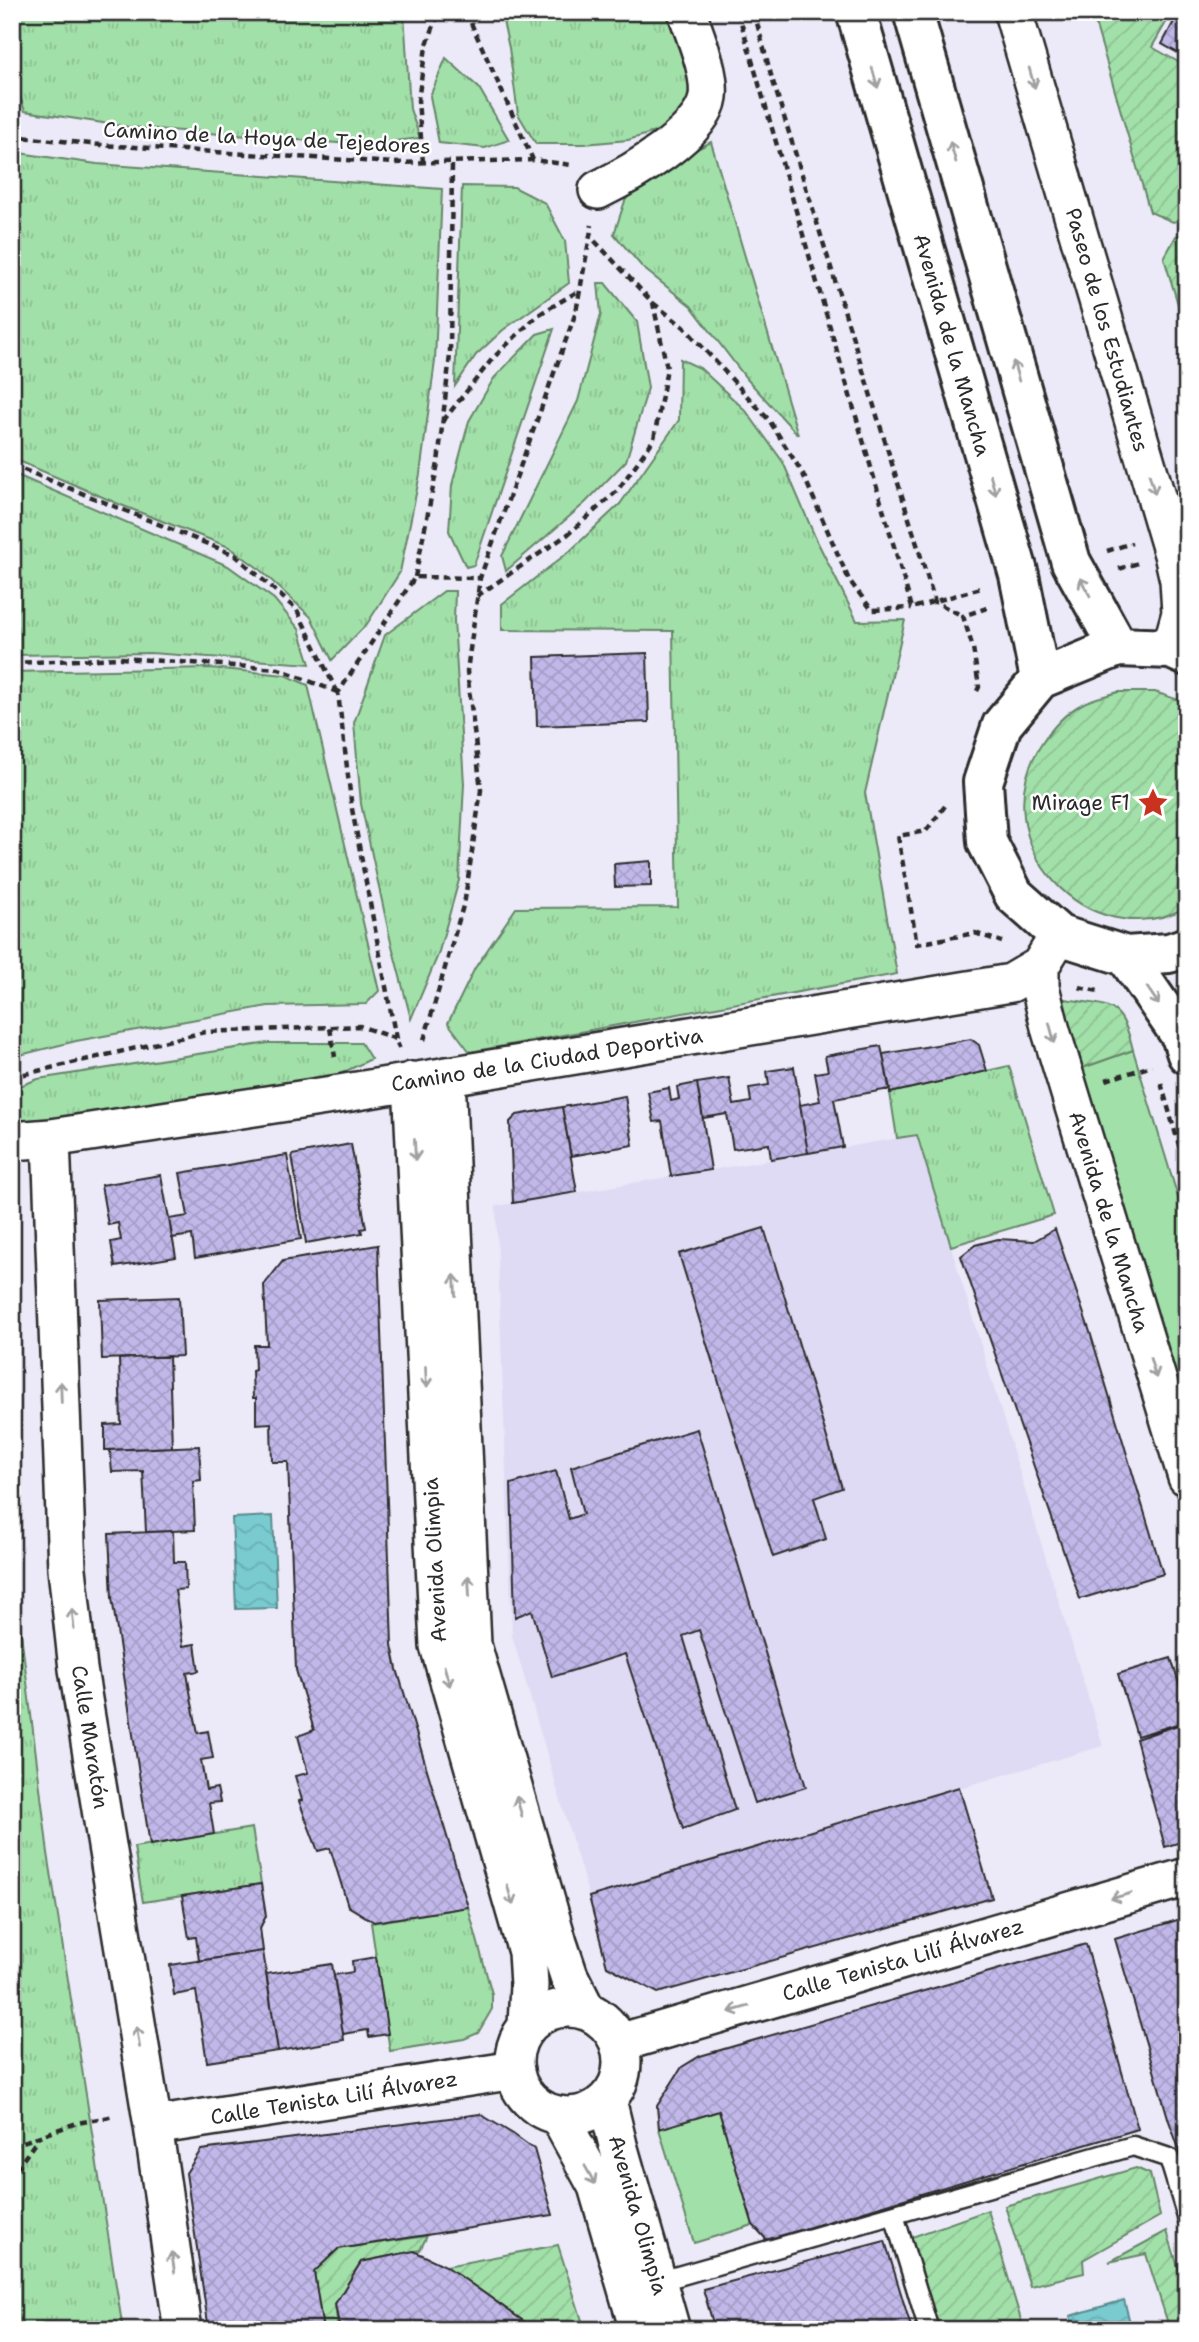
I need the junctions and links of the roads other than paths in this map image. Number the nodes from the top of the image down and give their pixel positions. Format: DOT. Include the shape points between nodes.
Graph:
graph roads {
  1 [pos="687,12"];
  2 [pos="856,12"];
  3 [pos="913,12"];
  4 [pos="1013,12"];
  5 [pos="598,190"];
  6 [pos="1118,647"];
  7 [pos="1179,652"];
  8 [pos="1040,679"];
  9 [pos="1187,947"];
  10 [pos="1050,951"];
  11 [pos="1126,956"];
  12 [pos="1167,1058"];
  13 [pos="429,1079"];
  14 [pos="51,1138"];
  15 [pos="12,1141"];
  16 [pos="1187,1477"];
  17 [pos="1187,1877"];
  18 [pos="586,2010"];
  19 [pos="527,2026"];
  20 [pos="619,2043"];
  21 [pos="515,2070"];
  22 [pos="607,2100"];
  23 [pos="558,2115"];
  24 [pos="136,2120"];
  25 [pos="894,2215"];
  26 [pos="1187,2217"];
  27 [pos="657,2282"];
  28 [pos="183,2330"];
  29 [pos="639,2330"];
  30 [pos="671,2330"];
  31 [pos="929,2330"];
  1 -- 5 [label="street" via="705,68 708,98 676,142"];
  2 -- 8 [label="main road, Avenida de la Mancha, one-way" via="1021,586"];
  6 -- 3 [label="main road, one-way" via="1076,571"];
  4 -- 7 [label="street, Paseo de los Estudiantes, one-way" via="1170,543 1179,580"];
  6 -- 7 [label="main road"];
  6 -- 8 [label="main road"];
  8 -- 10 [label="main road" via="1002,725 983,782 988,842 1014,895"];
  9 -- 11 [label="main road"];
  10 -- 11 [label="main road"];
  10 -- 13 [label="street, Camino de la Ciudad Deportiva" via="1010,983"];
  10 -- 16 [label="street, Avenida de la Mancha, one-way" via="1040,987 1051,1031"];
  11 -- 12 [label="main road, one-way"];
  13 -- 14 [label="street, Camino de la Ciudad Deportiva"];
  18 -- 13 [label="street, Avenida Olimpia, one-way" via="558,1943 472,1645"];
  13 -- 19 [label="street, Avenida Olimpia, one-way" via="439,1646 527,1952"];
  14 -- 15 [label="street, Camino de la Ciudad Deportiva"];
  24 -- 14 [label="street, Calle Maratón, one-way" via="67,1569"];
  17 -- 20 [label="street, Calle Tenista Lilí Álvarez, one-way"];
  18 -- 19 [label="street" via="554,2009"];
  18 -- 20 [label="street" via="606,2023"];
  19 -- 21 [label="street" via="519,2041"];
  20 -- 22 [label="street" via="621,2073"];
  21 -- 23 [label="street" via="530,2100"];
  21 -- 24 [label="street, Calle Tenista Lilí Álvarez"];
  22 -- 23 [label="street" via="575,2116"];
  22 -- 27 [label="street, Avenida Olimpia"];
  23 -- 29 [label="street, Avenida Olimpia, one-way" via="597,2186"];
  28 -- 24 [label="street, Calle Maratón, one-way"];
  25 -- 26 [label="lane" via="1133,2146 1169,2158"];
  25 -- 27 [label="lane"];
  25 -- 31 [label="lane"];
  27 -- 30 [label="street, Avenida Olimpia"];
}
